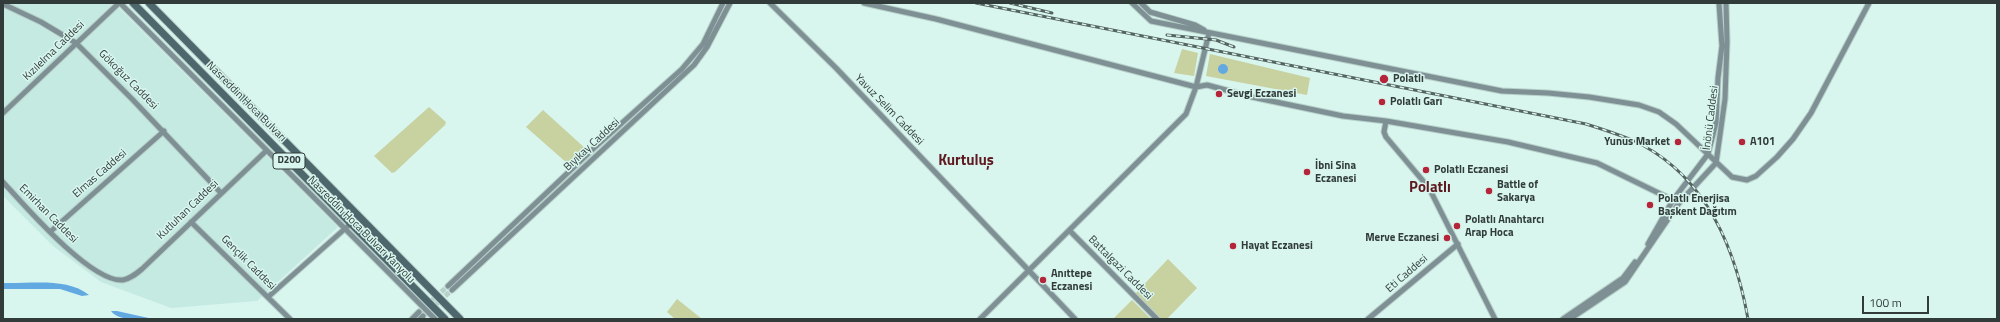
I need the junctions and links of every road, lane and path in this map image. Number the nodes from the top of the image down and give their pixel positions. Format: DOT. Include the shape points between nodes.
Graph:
graph roads {
  1 [pos="119,3"];
  2 [pos="132,3"];
  3 [pos="149,3"];
  4 [pos="723,3"];
  5 [pos="730,3"];
  6 [pos="770,3"];
  7 [pos="864,3"];
  8 [pos="1132,3"];
  9 [pos="1141,3"];
  10 [pos="1719,3"];
  11 [pos="1726,3"];
  12 [pos="1869,3"];
  13 [pos="3,4"];
  14 [pos="1209,33"];
  15 [pos="76,43"];
  16 [pos="1196,87"];
  17 [pos="3,113"];
  18 [pos="1386,121"];
  19 [pos="164,131"];
  20 [pos="266,151"];
  21 [pos="1708,154"];
  22 [pos="1716,163"];
  23 [pos="3,182"];
  24 [pos="221,193"];
  25 [pos="1673,200"];
  26 [pos="1679,203"];
  27 [pos="191,222"];
  28 [pos="348,225"];
  29 [pos="1070,231"];
  30 [pos="50,232"];
  31 [pos="1458,244"];
  32 [pos="1029,271"];
  33 [pos="122,280"];
  34 [pos="448,286"];
  35 [pos="452,290"];
  36 [pos="268,297"];
  37 [pos="421,316"];
  38 [pos="290,319"];
  39 [pos="412,319"];
  40 [pos="435,319"];
  41 [pos="445,319"];
  42 [pos="460,319"];
  43 [pos="980,319"];
  44 [pos="1075,319"];
  45 [pos="1157,319"];
  46 [pos="1368,319"];
  47 [pos="1495,319"];
  48 [pos="1563,319"];
  49 [pos="1570,319"];
  1 -- 15 [label="street, Kızılelma Caddesi"];
  1 -- 20 [label="street, Nasreddin Hoca Bulvarı Yanyolu"];
  2 -- 28 [label="highway, Nasreddin Hoca Bulvarı / D200"];
  3 -- 42 [label="highway, Nasreddin Hoca Bulvarı / D200"];
  4 -- 34 [label="street, Bıyıkay Caddesi" via="702,44 682,69"];
  5 -- 35 [label="street, Bıyıkay Caddesi" via="707,47 694,65"];
  6 -- 32 [label="street, Yavuz Selim Caddesi" via="836,68"];
  7 -- 16 [label="street" via="936,19"];
  8 -- 14 [label="street" via="1151,21"];
  9 -- 14 [label="street" via="1150,12 1195,25"];
  10 -- 21 [label="street, İnönü Caddesi" via="1722,46 1716,123"];
  11 -- 22 [label="street, İnönü Caddesi" via="1725,99"];
  12 -- 22 [label="street" via="1811,113 1777,157 1756,176 1747,180 1732,177"];
  13 -- 15 [label="street, Gökoğuz Caddesi" via="42,22"];
  14 -- 16 [label="street"];
  14 -- 21 [label="street" via="1502,91 1570,95 1639,105 1659,112"];
  15 -- 17 [label="street, Kızılelma Caddesi"];
  15 -- 19 [label="street, Gökoğuz Caddesi"];
  16 -- 18 [label="street" via="1207,85 1343,116"];
  16 -- 29 [label="street" via="1186,114"];
  18 -- 25 [label="street" via="1508,142 1597,163"];
  18 -- 31 [label="street" via="1386,137 1429,188"];
  19 -- 24 [label="street, Gökoğuz Caddesi"];
  19 -- 30 [label="street, Elmas Caddesi"];
  20 -- 24 [label="street, Kutluhan Caddesi"];
  20 -- 28 [label="street, Nasreddin Hoca Bulvarı Yanyolu"];
  21 -- 22 [label="street"];
  21 -- 25 [label="street, İnönü Caddesi"];
  22 -- 26 [label="street, İnönü Caddesi"];
  23 -- 30 [label="street, Emirhan Caddesi"];
  24 -- 27 [label="street, Kutluhan Caddesi"];
  25 -- 26 [label="street"];
  25 -- 48 [label="street, İnönü Caddesi" via="1649,243 1623,278"];
  26 -- 49 [label="street, İnönü Caddesi" via="1625,282"];
  27 -- 33 [label="street, Kutluhan Caddesi" via="136,274"];
  27 -- 36 [label="street, Gençlik Caddesi"];
  28 -- 36 [label="street"];
  28 -- 40 [label="street, Nasreddin Hoca Bulvarı Yanyolu" via="398,284"];
  28 -- 41 [label="highway, Nasreddin Hoca Bulvarı / D200"];
  29 -- 32 [label="street"];
  29 -- 45 [label="street, Battalgazi Caddesi"];
  30 -- 33 [label="street, Emirhan Caddesi" via="72,253 94,268"];
  31 -- 46 [label="street, Eti Caddesi"];
  31 -- 47 [label="street"];
  32 -- 43 [label="street"];
  32 -- 44 [label="street, Yavuz Selim Caddesi"];
  36 -- 38 [label="street, Gençlik Caddesi"];
  37 -- 39 [label="street"];
}
